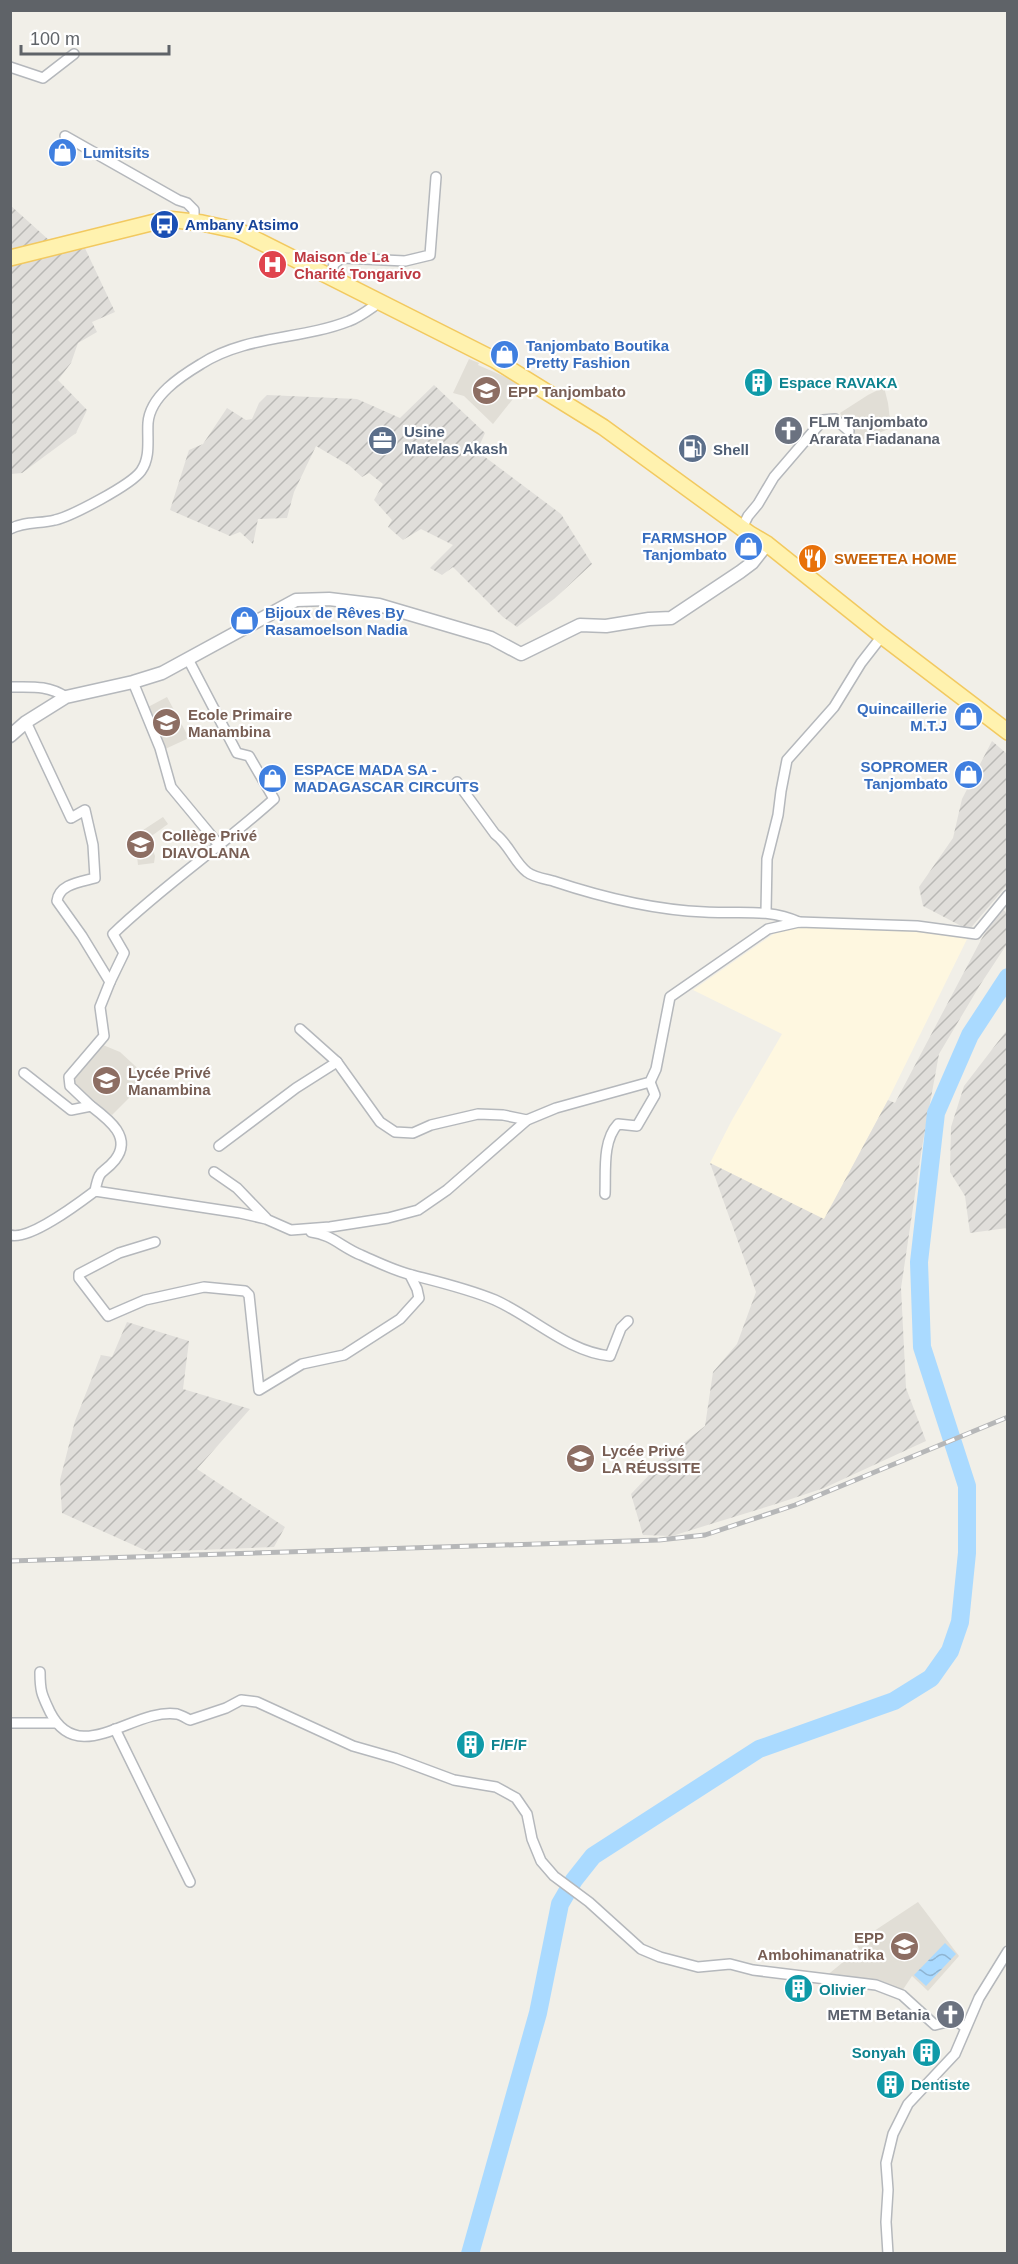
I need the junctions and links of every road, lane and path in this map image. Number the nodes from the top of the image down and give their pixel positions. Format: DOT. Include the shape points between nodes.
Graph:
graph roads {
  1 [pos="74,54"];
  2 [pos="10,67"];
  3 [pos="65,136"];
  4 [pos="436,177"];
  5 [pos="194,222"];
  6 [pos="10,258"];
  7 [pos="330,277"];
  8 [pos="380,302"];
  9 [pos="849,431"];
  10 [pos="742,528"];
  11 [pos="10,529"];
  12 [pos="767,544"];
  13 [pos="882,636"];
  14 [pos="188,658"];
  15 [pos="133,682"];
  16 [pos="10,687"];
  17 [pos="66,697"];
  18 [pos="26,722"];
  19 [pos="1008,732"];
  20 [pos="10,736"];
  21 [pos="457,782"];
  22 [pos="220,846"];
  23 [pos="1008,895"];
  24 [pos="766,912"];
  25 [pos="799,922"];
  26 [pos="110,982"];
  27 [pos="300,1029"];
  28 [pos="337,1062"];
  29 [pos="24,1073"];
  30 [pos="650,1082"];
  31 [pos="91,1106"];
  32 [pos="527,1120"];
  33 [pos="219,1146"];
  34 [pos="214,1172"];
  35 [pos="95,1191"];
  36 [pos="605,1194"];
  37 [pos="266,1219"];
  38 [pos="291,1230"];
  39 [pos="14,1236"];
  40 [pos="154,1242"];
  41 [pos="10,1246"];
  42 [pos="411,1275"];
  43 [pos="628,1321"];
  44 [pos="40,1672"];
  45 [pos="10,1723"];
  46 [pos="56,1723"];
  47 [pos="115,1729"];
  48 [pos="190,1882"];
  49 [pos="1008,1951"];
  50 [pos="965,2027"];
  51 [pos="888,2253"];
  1 -- 2 [label="street" via="43,78"];
  3 -- 5 [label="street" via="187,203 194,210"];
  4 -- 7 [label="street" via="430,255 405,261 342,258 334,264"];
  5 -- 6 [label="main road" via="167,219"];
  5 -- 7 [label="main road" via="239,231"];
  7 -- 8 [label="main road"];
  8 -- 10 [label="main road" via="495,360 603,427"];
  8 -- 11 [label="street" via="351,321 257,342 204,362 160,396 148,419 147,459 131,482 68,516"];
  9 -- 10 [label="street" via="835,419 823,420 774,477"];
  10 -- 12 [label="main road"];
  12 -- 13 [label="main road"];
  12 -- 14 [label="street" via="741,572 671,618 580,625 521,654 490,638 379,605 318,599 296,600"];
  13 -- 19 [label="main road"];
  13 -- 24 [label="street" via="834,707 787,760 767,859"];
  14 -- 15 [label="street" via="162,673"];
  14 -- 22 [label="street" via="237,753 249,756 274,799"];
  15 -- 17 [label="street"];
  15 -- 22 [label="street" via="171,787"];
  16 -- 17 [label="street" via="45,687"];
  17 -- 18 [label="street"];
  18 -- 20 [label="street"];
  18 -- 26 [label="street" via="71,818 85,810 95,878 64,887 57,902"];
  21 -- 24 [label="street" via="528,873 578,890 634,902 702,912"];
  22 -- 26 [label="street" via="113,934 124,953"];
  23 -- 25 [label="street" via="976,934 917,926"];
  24 -- 25 [label="street"];
  25 -- 30 [label="street" via="768,929 670,998"];
  26 -- 31 [label="street" via="100,1007 104,1036 69,1077 70,1086"];
  27 -- 28 [label="street"];
  28 -- 32 [label="street" via="380,1122 394,1132 413,1133 478,1114"];
  28 -- 33 [label="street"];
  29 -- 31 [label="street" via="71,1110"];
  30 -- 32 [label="street"];
  30 -- 36 [label="street" via="655,1095 637,1126 618,1124 612,1131"];
  31 -- 35 [label="street" via="119,1131 121,1144 116,1159 99,1173"];
  32 -- 38 [label="street" via="447,1190 418,1210 388,1218"];
  34 -- 37 [label="street" via="237,1188"];
  35 -- 37 [label="street"];
  35 -- 39 [label="street" via="29,1234"];
  37 -- 38 [label="street"];
  38 -- 42 [label="street" via="320,1233 354,1252"];
  39 -- 41 [label="street"];
  40 -- 42 [label="street" via="119,1253 79,1274 79,1278 108,1316 145,1300 204,1287 245,1291 249,1295 259,1390 302,1364 344,1355 400,1318 418,1298"];
  42 -- 43 [label="street" via="497,1301 578,1347 601,1355 610,1356 621,1328"];
  44 -- 46 [label="street" via="40,1691"];
  45 -- 46 [label="street"];
  46 -- 47 [label="street" via="74,1736 95,1736"];
  47 -- 48 [label="street"];
  47 -- 50 [label="street" via="159,1715 177,1714 190,1720 241,1700 257,1702 353,1746 454,1780 496,1787 516,1798 527,1814 542,1861 562,1883 641,1949 698,1967 730,1964 876,1985 902,1995 935,2025 955,2020"];
  49 -- 50 [label="street"];
  50 -- 51 [label="street" via="955,2054 908,2104 893,2134 886,2163"];
}
